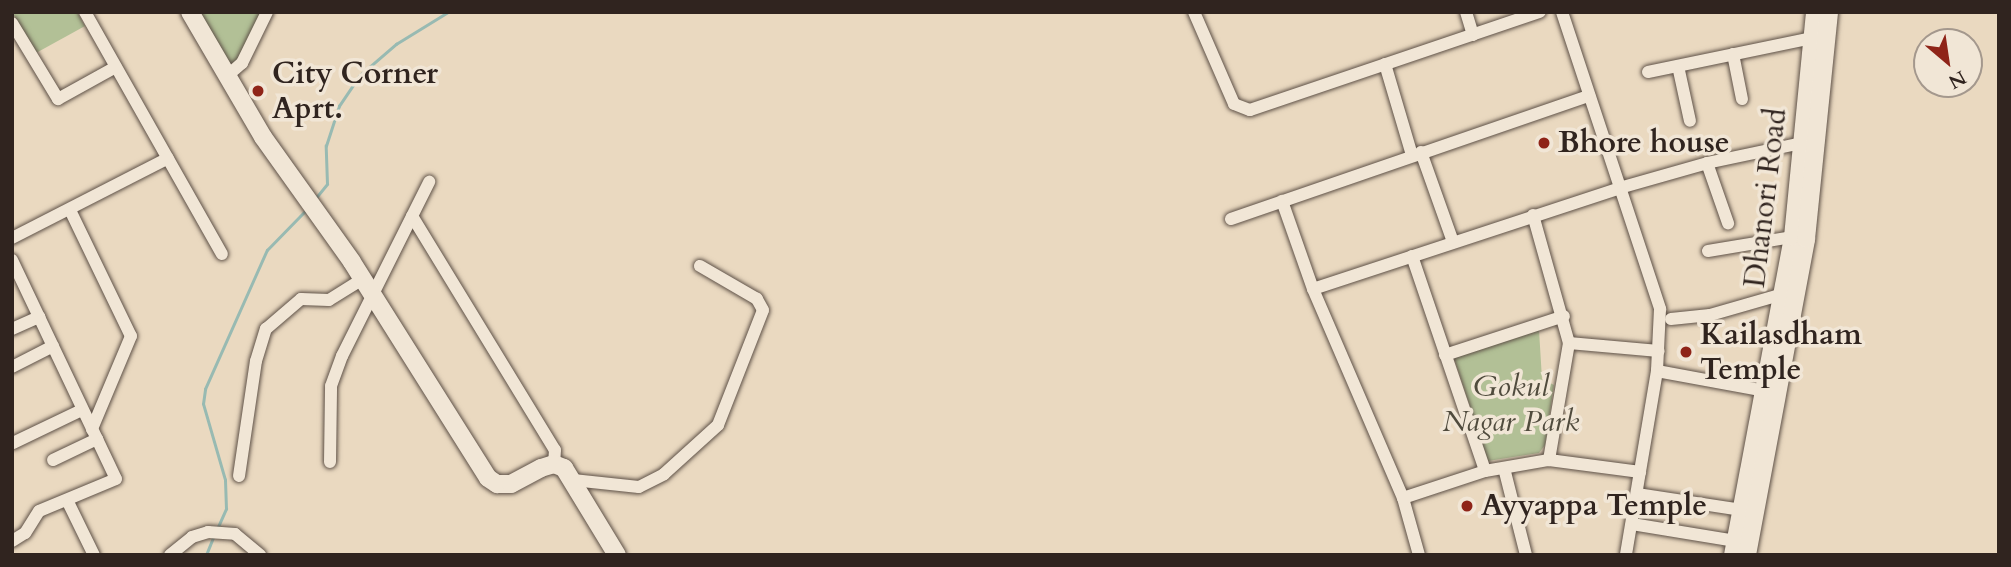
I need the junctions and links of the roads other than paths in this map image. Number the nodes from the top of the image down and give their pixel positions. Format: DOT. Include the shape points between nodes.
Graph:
graph roads {
  1 [pos="85,12"];
  2 [pos="190,12"];
  3 [pos="267,12"];
  4 [pos="1466,12"];
  5 [pos="1540,12"];
  6 [pos="1562,12"];
  7 [pos="1815,12"];
  8 [pos="1829,12"];
  9 [pos="1199,13"];
  10 [pos="12,23"];
  11 [pos="1473,35"];
  12 [pos="1812,38"];
  13 [pos="1732,54"];
  14 [pos="1385,64"];
  15 [pos="1678,66"];
  16 [pos="116,67"];
  17 [pos="1648,72"];
  18 [pos="228,76"];
  19 [pos="1589,96"];
  20 [pos="1742,99"];
  21 [pos="1690,121"];
  22 [pos="1802,143"];
  23 [pos="1417,153"];
  24 [pos="168,158"];
  25 [pos="1707,163"];
  26 [pos="429,182"];
  27 [pos="1623,187"];
  28 [pos="1282,201"];
  29 [pos="70,210"];
  30 [pos="1533,215"];
  31 [pos="412,216"];
  32 [pos="1231,219"];
  33 [pos="1728,223"];
  34 [pos="1793,237"];
  35 [pos="12,238"];
  36 [pos="1453,242"];
  37 [pos="1707,251"];
  38 [pos="222,254"];
  39 [pos="1412,256"];
  40 [pos="12,260"];
  41 [pos="700,266"];
  42 [pos="362,279"];
  43 [pos="18,287"];
  44 [pos="1313,289"];
  45 [pos="1783,294"];
  46 [pos="372,295"];
  47 [pos="1564,316"];
  48 [pos="39,317"];
  49 [pos="1671,319"];
  50 [pos="12,329"];
  51 [pos="1569,343"];
  52 [pos="53,346"];
  53 [pos="1659,351"];
  54 [pos="1445,355"];
  55 [pos="12,367"];
  56 [pos="1657,371"];
  57 [pos="1771,392"];
  58 [pos="82,410"];
  59 [pos="94,434"];
  60 [pos="13,443"];
  61 [pos="53,460"];
  62 [pos="1549,460"];
  63 [pos="330,462"];
  64 [pos="554,464"];
  65 [pos="1504,468"];
  66 [pos="1485,471"];
  67 [pos="1640,472"];
  68 [pos="239,476"];
  69 [pos="573,480"];
  70 [pos="1637,494"];
  71 [pos="1403,498"];
  72 [pos="68,500"];
  73 [pos="1742,510"];
  74 [pos="1632,524"];
  75 [pos="12,541"];
  76 [pos="1739,550"];
  77 [pos="94,555"];
  78 [pos="170,555"];
  79 [pos="260,555"];
  80 [pos="617,555"];
  81 [pos="1419,555"];
  82 [pos="1526,555"];
  83 [pos="1626,555"];
  1 -- 16 [label="street"];
  2 -- 18 [label="main road"];
  3 -- 18 [label="street" via="242,63"];
  4 -- 11 [label="street"];
  5 -- 11 [label="street"];
  6 -- 19 [label="street"];
  7 -- 12 [label="main road, Dhanori Road"];
  8 -- 57 [label="main road, Dhanori Road" via="1806,239"];
  9 -- 14 [label="street" via="1234,104 1240,109 1250,110"];
  10 -- 16 [label="street" via="58,99"];
  11 -- 14 [label="street"];
  12 -- 13 [label="street"];
  12 -- 22 [label="main road, Dhanori Road"];
  13 -- 15 [label="street"];
  13 -- 20 [label="street"];
  14 -- 23 [label="street"];
  15 -- 17 [label="street"];
  15 -- 21 [label="street"];
  16 -- 24 [label="street"];
  18 -- 42 [label="main road" via="281,163"];
  19 -- 23 [label="street"];
  19 -- 27 [label="street"];
  22 -- 25 [label="street"];
  22 -- 34 [label="main road, Dhanori Road"];
  23 -- 28 [label="street"];
  23 -- 36 [label="street"];
  24 -- 29 [label="street"];
  24 -- 38 [label="street"];
  25 -- 27 [label="street"];
  25 -- 33 [label="street"];
  26 -- 31 [label="street"];
  27 -- 30 [label="street"];
  27 -- 53 [label="street" via="1658,291"];
  28 -- 32 [label="street"];
  28 -- 44 [label="street"];
  29 -- 35 [label="street"];
  29 -- 59 [label="street" via="131,336"];
  30 -- 36 [label="street"];
  30 -- 47 [label="street"];
  31 -- 46 [label="street"];
  31 -- 64 [label="street" via="555,450"];
  34 -- 37 [label="street"];
  34 -- 45 [label="main road, Dhanori Road"];
  36 -- 39 [label="street"];
  39 -- 44 [label="street"];
  39 -- 54 [label="street"];
  40 -- 43 [label="street"];
  41 -- 69 [label="street" via="757,299 763,310 718,425 664,474 639,487"];
  42 -- 46 [label="main road"];
  42 -- 68 [label="street" via="329,300 301,299 266,329 256,361"];
  43 -- 48 [label="street"];
  44 -- 71 [label="street"];
  45 -- 49 [label="street" via="1710,314"];
  45 -- 57 [label="main road, Dhanori Road"];
  46 -- 63 [label="street" via="331,386"];
  46 -- 64 [label="main road" via="488,478 497,484 511,484"];
  47 -- 51 [label="street"];
  47 -- 54 [label="street"];
  48 -- 50 [label="street"];
  48 -- 52 [label="street"];
  51 -- 53 [label="street"];
  51 -- 62 [label="street"];
  52 -- 55 [label="street"];
  52 -- 58 [label="street"];
  53 -- 56 [label="street"];
  54 -- 66 [label="street"];
  56 -- 57 [label="street"];
  56 -- 67 [label="street"];
  57 -- 73 [label="main road, Dhanori Road"];
  57 -- 76 [label="main road, Dhanori Road"];
  58 -- 59 [label="street"];
  58 -- 60 [label="street"];
  59 -- 61 [label="street"];
  59 -- 72 [label="street" via="116,479"];
  62 -- 65 [label="street"];
  62 -- 67 [label="street"];
  64 -- 69 [label="main road" via="565,468"];
  65 -- 66 [label="street"];
  65 -- 82 [label="street"];
  66 -- 71 [label="street"];
  67 -- 70 [label="street"];
  69 -- 80 [label="main road"];
  70 -- 73 [label="street"];
  70 -- 74 [label="street"];
  71 -- 81 [label="street"];
  72 -- 75 [label="street" via="39,511 26,533"];
  72 -- 77 [label="street"];
  73 -- 76 [label="main road, Dhanori Road"];
  74 -- 76 [label="street"];
  74 -- 83 [label="street"];
  78 -- 79 [label="street" via="192,537 208,532 235,534"];
}
